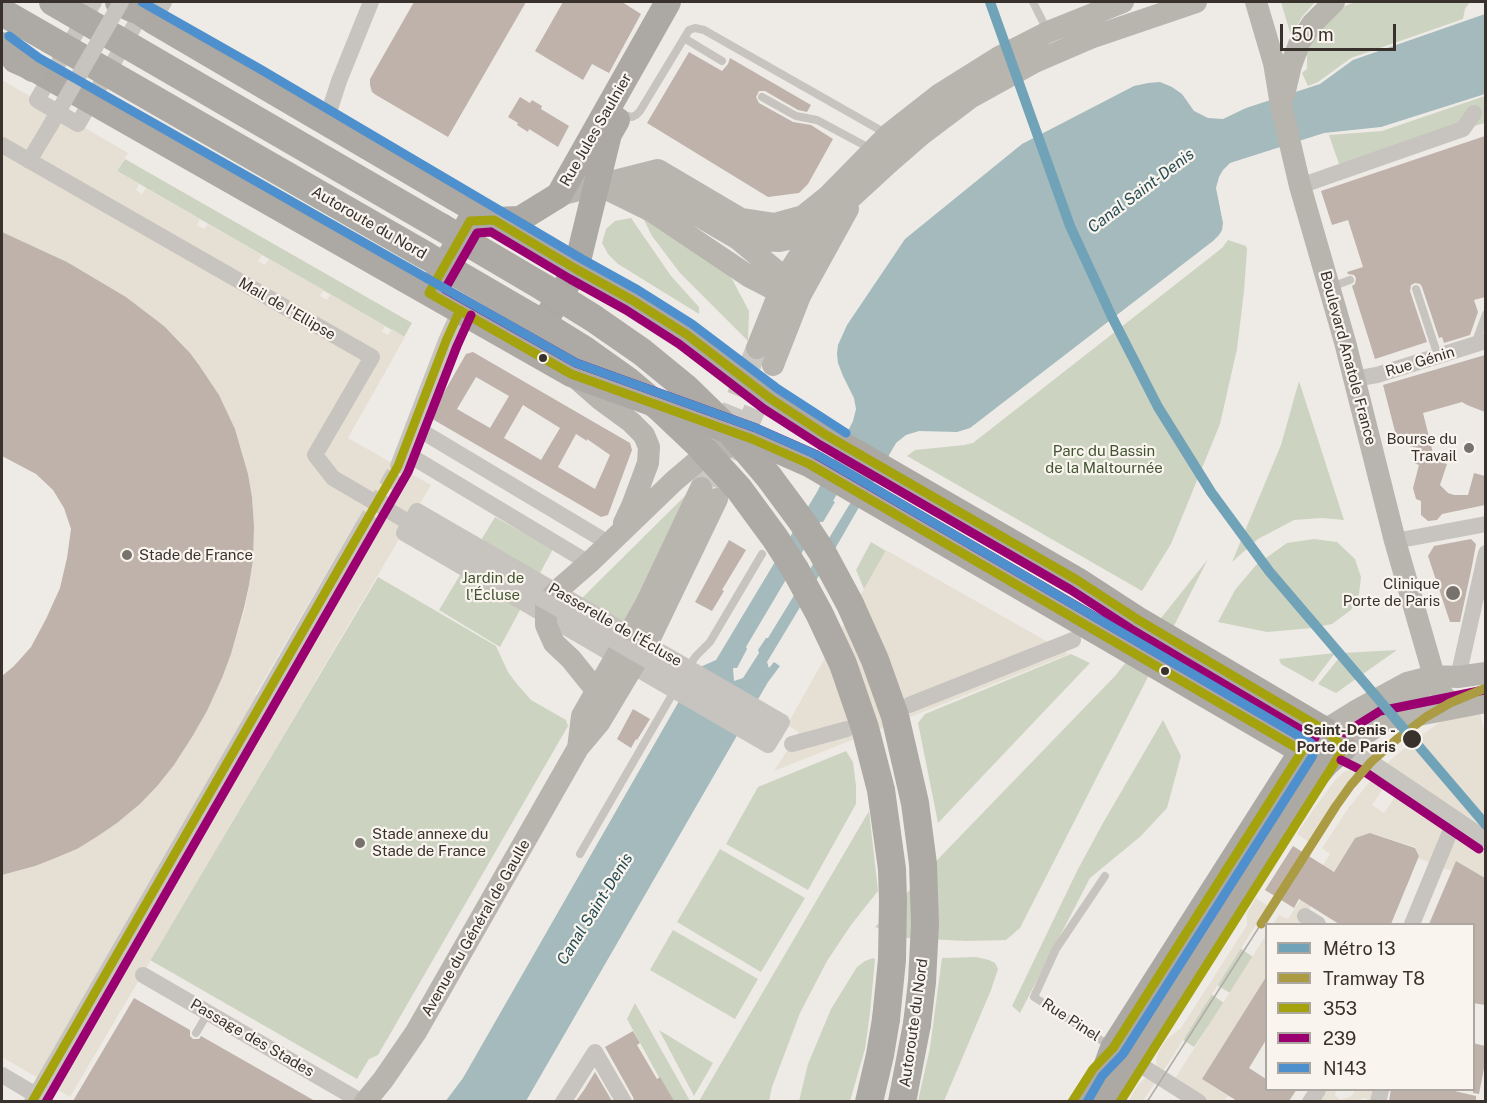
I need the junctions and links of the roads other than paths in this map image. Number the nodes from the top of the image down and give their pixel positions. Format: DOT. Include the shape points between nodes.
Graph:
graph roads {
  1 [pos="53,2"];
  2 [pos="371,2"];
  3 [pos="668,2"];
  4 [pos="683,2"];
  5 [pos="1033,2"];
  6 [pos="1123,2"];
  7 [pos="1196,2"];
  8 [pos="1256,2"];
  9 [pos="1334,2"];
  10 [pos="138,6"];
  11 [pos="89,10"];
  12 [pos="2,12"];
  13 [pos="1048,32"];
  14 [pos="684,38"];
  15 [pos="125,43"];
  16 [pos="2,46"];
  17 [pos="66,49"];
  18 [pos="2,53"];
  19 [pos="723,61"];
  20 [pos="1283,64"];
  21 [pos="107,72"];
  22 [pos="41,73"];
  23 [pos="762,97"];
  24 [pos="91,101"];
  25 [pos="1474,113"];
  26 [pos="620,114"];
  27 [pos="326,122"];
  28 [pos="881,142"];
  29 [pos="2,145"];
  30 [pos="29,161"];
  31 [pos="573,172"];
  32 [pos="632,177"];
  33 [pos="597,185"];
  34 [pos="1300,186"];
  35 [pos="858,192"];
  36 [pos="559,195"];
  37 [pos="494,220"];
  38 [pos="816,230"];
  39 [pos="738,239"];
  40 [pos="576,269"];
  41 [pos="750,277"];
  42 [pos="788,289"];
  43 [pos="1416,289"];
  44 [pos="429,293"];
  45 [pos="460,310"];
  46 [pos="1485,314"];
  47 [pos="767,322"];
  48 [pos="1480,343"];
  49 [pos="757,348"];
  50 [pos="528,349"];
  51 [pos="1438,356"];
  52 [pos="773,365"];
  53 [pos="572,374"];
  54 [pos="1354,380"];
  55 [pos="413,426"];
  56 [pos="752,439"];
  57 [pos="709,494"];
  58 [pos="410,523"];
  59 [pos="1485,524"];
  60 [pos="362,528"];
  61 [pos="613,541"];
  62 [pos="1395,541"];
  63 [pos="1485,553"];
  64 [pos="762,554"];
  65 [pos="589,563"];
  66 [pos="1073,640"];
  67 [pos="571,659"];
  68 [pos="1485,673"];
  69 [pos="620,674"];
  70 [pos="1434,676"];
  71 [pos="1458,677"];
  72 [pos="596,690"];
  73 [pos="671,696"];
  74 [pos="1485,702"];
  75 [pos="909,705"];
  76 [pos="1455,707"];
  77 [pos="1383,722"];
  78 [pos="847,729"];
  79 [pos="1325,730"];
  80 [pos="775,734"];
  81 [pos="792,744"];
  82 [pos="578,748"];
  83 [pos="1344,748"];
  84 [pos="1302,751"];
  85 [pos="1455,820"];
  86 [pos="1485,839"];
  87 [pos="580,854"];
  88 [pos="1105,876"];
  89 [pos="1412,923"];
  90 [pos="143,975"];
  91 [pos="208,1013"];
  92 [pos="196,1033"];
  93 [pos="1130,1058"];
  94 [pos="2,1075"];
  95 [pos="34,1098"];
  96 [pos="364,1101"];
  97 [pos="563,1101"];
  98 [pos="624,1101"];
  99 [pos="869,1101"];
  100 [pos="902,1101"];
  101 [pos="1072,1101"];
  102 [pos="1087,1101"];
  103 [pos="1106,1101"];
  104 [pos="1120,1101"];
  105 [pos="1199,1101"];
  1 -- 11 [label="highway, Autoroute du Nord"];
  2 -- 27 [label="street"];
  3 -- 31 [label="main road, Rue Jules Saulnier"];
  4 -- 26 [label="main road, Rue Jules Saulnier"];
  5 -- 13 [label="lane"];
  6 -- 13 [label="main road"];
  7 -- 35 [label="main road" via="1093,37 1035,62 970,98 921,135"];
  8 -- 20 [label="main road"];
  9 -- 20 [label="main road" via="1312,24"];
  10 -- 15 [label="street"];
  10 -- 27 [label="main road"];
  10 -- 30 [label="street, bridge"];
  11 -- 15 [label="highway, Autoroute du Nord"];
  11 -- 17 [label="street"];
  12 -- 17 [label="highway, Autoroute du Nord"];
  13 -- 28 [label="main road" via="950,88"];
  14 -- 19 [label="lane"];
  14 -- 26 [label="lane" via="640,111 632,117"];
  14 -- 28 [label="lane" via="689,30 704,30"];
  15 -- 21 [label="street"];
  15 -- 100 [label="highway, Autoroute du Nord, bridge" via="579,309 642,352 729,430 787,501 822,552 863,631 897,725 915,803 925,924 917,1024"];
  16 -- 22 [label="highway"];
  17 -- 21 [label="highway, Autoroute du Nord"];
  17 -- 22 [label="street"];
  18 -- 22 [label="main road"];
  20 -- 34 [label="main road, Boulevard Anatole France" via="1281,105"];
  21 -- 24 [label="street"];
  21 -- 99 [label="highway, Autoroute du Nord, bridge" via="575,344 628,381 698,444 776,538 843,664 881,790 892,869 892,960 886,1019"];
  22 -- 24 [label="main road"];
  23 -- 28 [label="lane" via="796,116"];
  24 -- 44 [label="main road"];
  25 -- 34 [label="street" via="1463,129"];
  26 -- 33 [label="main road, Rue Jules Saulnier" via="609,134"];
  27 -- 37 [label="main road"];
  28 -- 32 [label="main road" via="803,216 774,224 741,219 658,170"];
  29 -- 30 [label="street, Mail de l'Ellipse"];
  30 -- 58 [label="street, Mail de l'Ellipse" via="372,357 315,455 333,478"];
  31 -- 33 [label="main road"];
  31 -- 36 [label="main road, Rue Jules Saulnier"];
  32 -- 33 [label="main road"];
  32 -- 39 [label="main road"];
  33 -- 36 [label="main road"];
  33 -- 40 [label="main road, Rue Jules Saulnier"];
  33 -- 41 [label="main road" via="653,212"];
  34 -- 54 [label="main road, Boulevard Anatole France" via="1340,284"];
  35 -- 38 [label="main road"];
  35 -- 42 [label="main road"];
  36 -- 37 [label="main road, Rue Jules Saulnier" via="520,219"];
  37 -- 40 [label="main road"];
  37 -- 44 [label="main road, Rue Jules Saulnier" via="470,221"];
  38 -- 39 [label="main road" via="779,241"];
  38 -- 42 [label="main road"];
  39 -- 42 [label="main road"];
  40 -- 50 [label="main road, Rue Jules Saulnier"];
  40 -- 79 [label="main road" via="686,334 826,435"];
  41 -- 42 [label="main road"];
  41 -- 47 [label="main road"];
  42 -- 47 [label="main road"];
  42 -- 52 [label="main road"];
  43 -- 51 [label="lane"];
  44 -- 45 [label="main road"];
  45 -- 50 [label="main road"];
  45 -- 55 [label="street"];
  46 -- 48 [label="lane"];
  47 -- 49 [label="main road"];
  48 -- 51 [label="street, Rue Génin"];
  50 -- 53 [label="main road"];
  51 -- 54 [label="street, Rue Génin"];
  53 -- 56 [label="main road"];
  53 -- 61 [label="main road" via="631,422 649,447 648,463 632,506"];
  54 -- 62 [label="main road, Boulevard Anatole France"];
  55 -- 61 [label="street"];
  55 -- 65 [label="street" via="401,459"];
  56 -- 61 [label="main road" via="700,459"];
  56 -- 84 [label="main road" via="809,464"];
  57 -- 69 [label="main road, Avenue du Général de Gaulle" via="646,604"];
  58 -- 80 [label="street, Passerelle de l'Écluse, bridge"];
  59 -- 62 [label="street"];
  60 -- 95 [label="street"];
  61 -- 65 [label="main road"];
  62 -- 70 [label="main road, Boulevard Anatole France"];
  63 -- 71 [label="street"];
  64 -- 73 [label="lane" via="710,642 696,656"];
  65 -- 67 [label="main road" via="546,603 546,625 554,643"];
  66 -- 75 [label="street"];
  67 -- 69 [label="main road"];
  67 -- 72 [label="main road"];
  68 -- 71 [label="main road"];
  69 -- 72 [label="main road, Avenue du Général de Gaulle"];
  69 -- 73 [label="lane"];
  69 -- 82 [label="main road, Avenue du Général de Gaulle" via="599,723"];
  70 -- 71 [label="main road"];
  70 -- 76 [label="main road, Boulevard Anatole France" via="1442,694"];
  70 -- 77 [label="main road"];
  70 -- 79 [label="main road" via="1407,683"];
  72 -- 82 [label="main road, Avenue du Général de Gaulle" via="582,716"];
  73 -- 87 [label="lane"];
  74 -- 76 [label="main road"];
  76 -- 77 [label="main road"];
  77 -- 83 [label="main road"];
  78 -- 81 [label="street"];
  79 -- 83 [label="main road"];
  79 -- 84 [label="main road"];
  82 -- 96 [label="main road, Avenue du Général de Gaulle" via="416,1032"];
  83 -- 84 [label="main road"];
  83 -- 85 [label="street"];
  83 -- 93 [label="main road" via="1313,779"];
  84 -- 93 [label="main road"];
  85 -- 86 [label="street"];
  85 -- 89 [label="street"];
  88 -- 93 [label="lane, Rue Pinel" via="1056,949 1034,997"];
  90 -- 91 [label="street, Passage des Stades"];
  91 -- 92 [label="lane"];
  91 -- 96 [label="street, Passage des Stades"];
  93 -- 101 [label="lane" via="1093,1069"];
  93 -- 102 [label="main road" via="1103,1075"];
  93 -- 103 [label="main road"];
  93 -- 104 [label="lane"];
  93 -- 105 [label="street, Rue Pinel"];
  94 -- 95 [label="street"];
  97 -- 98 [label="street" via="595,1052"];
}
